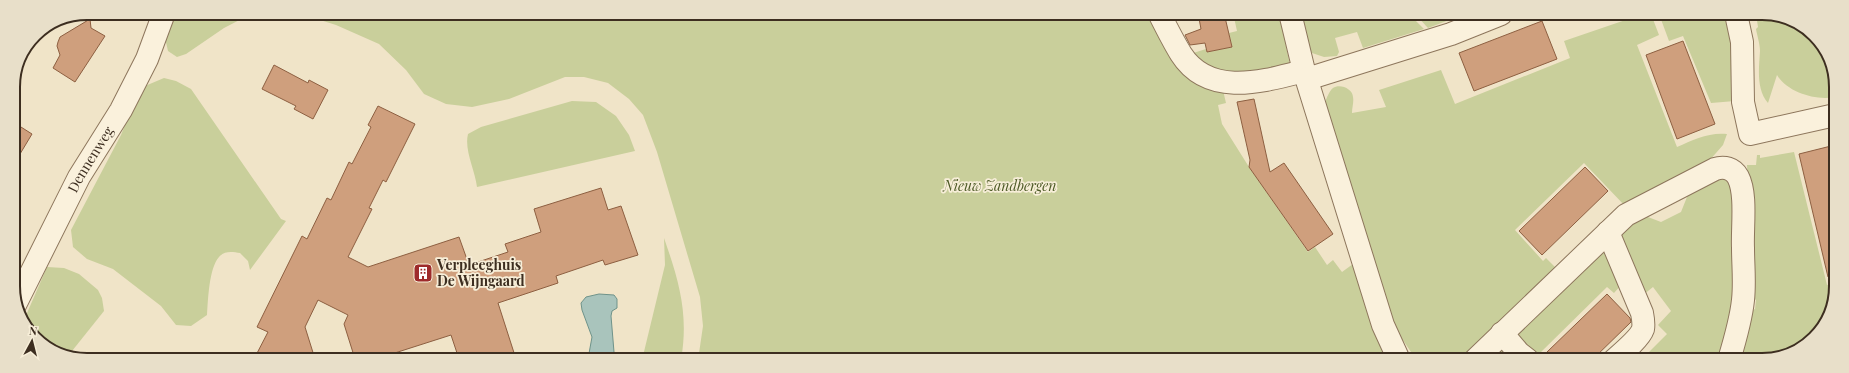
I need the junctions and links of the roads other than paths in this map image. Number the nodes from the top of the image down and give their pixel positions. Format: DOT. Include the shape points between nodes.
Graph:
graph roads {
  1 [pos="161,20"];
  2 [pos="1163,20"];
  3 [pos="1292,20"];
  4 [pos="1486,20"];
  5 [pos="1737,20"];
  6 [pos="1306,75"];
  7 [pos="1829,116"];
  8 [pos="1608,232"];
  9 [pos="21,295"];
  10 [pos="1502,334"];
  11 [pos="1396,353"];
  12 [pos="1482,353"];
  13 [pos="1519,353"];
  14 [pos="1621,353"];
  15 [pos="1731,353"];
  1 -- 9 [label="street, Dennenweg" via="147,59 120,110 79,177"];
  2 -- 6 [label="street" via="1181,55 1204,76 1239,84"];
  3 -- 6 [label="street"];
  4 -- 6 [label="street" via="1451,34"];
  5 -- 7 [label="street" via="1742,42 1743,102 1750,134"];
  6 -- 11 [label="street" via="1383,325"];
  8 -- 10 [label="street"];
  8 -- 14 [label="street" via="1644,321 1643,330"];
  8 -- 15 [label="street" via="1626,215 1715,169 1722,166 1734,172 1742,189 1744,284 1740,320"];
  10 -- 12 [label="street"];
  10 -- 13 [label="street"];
}
